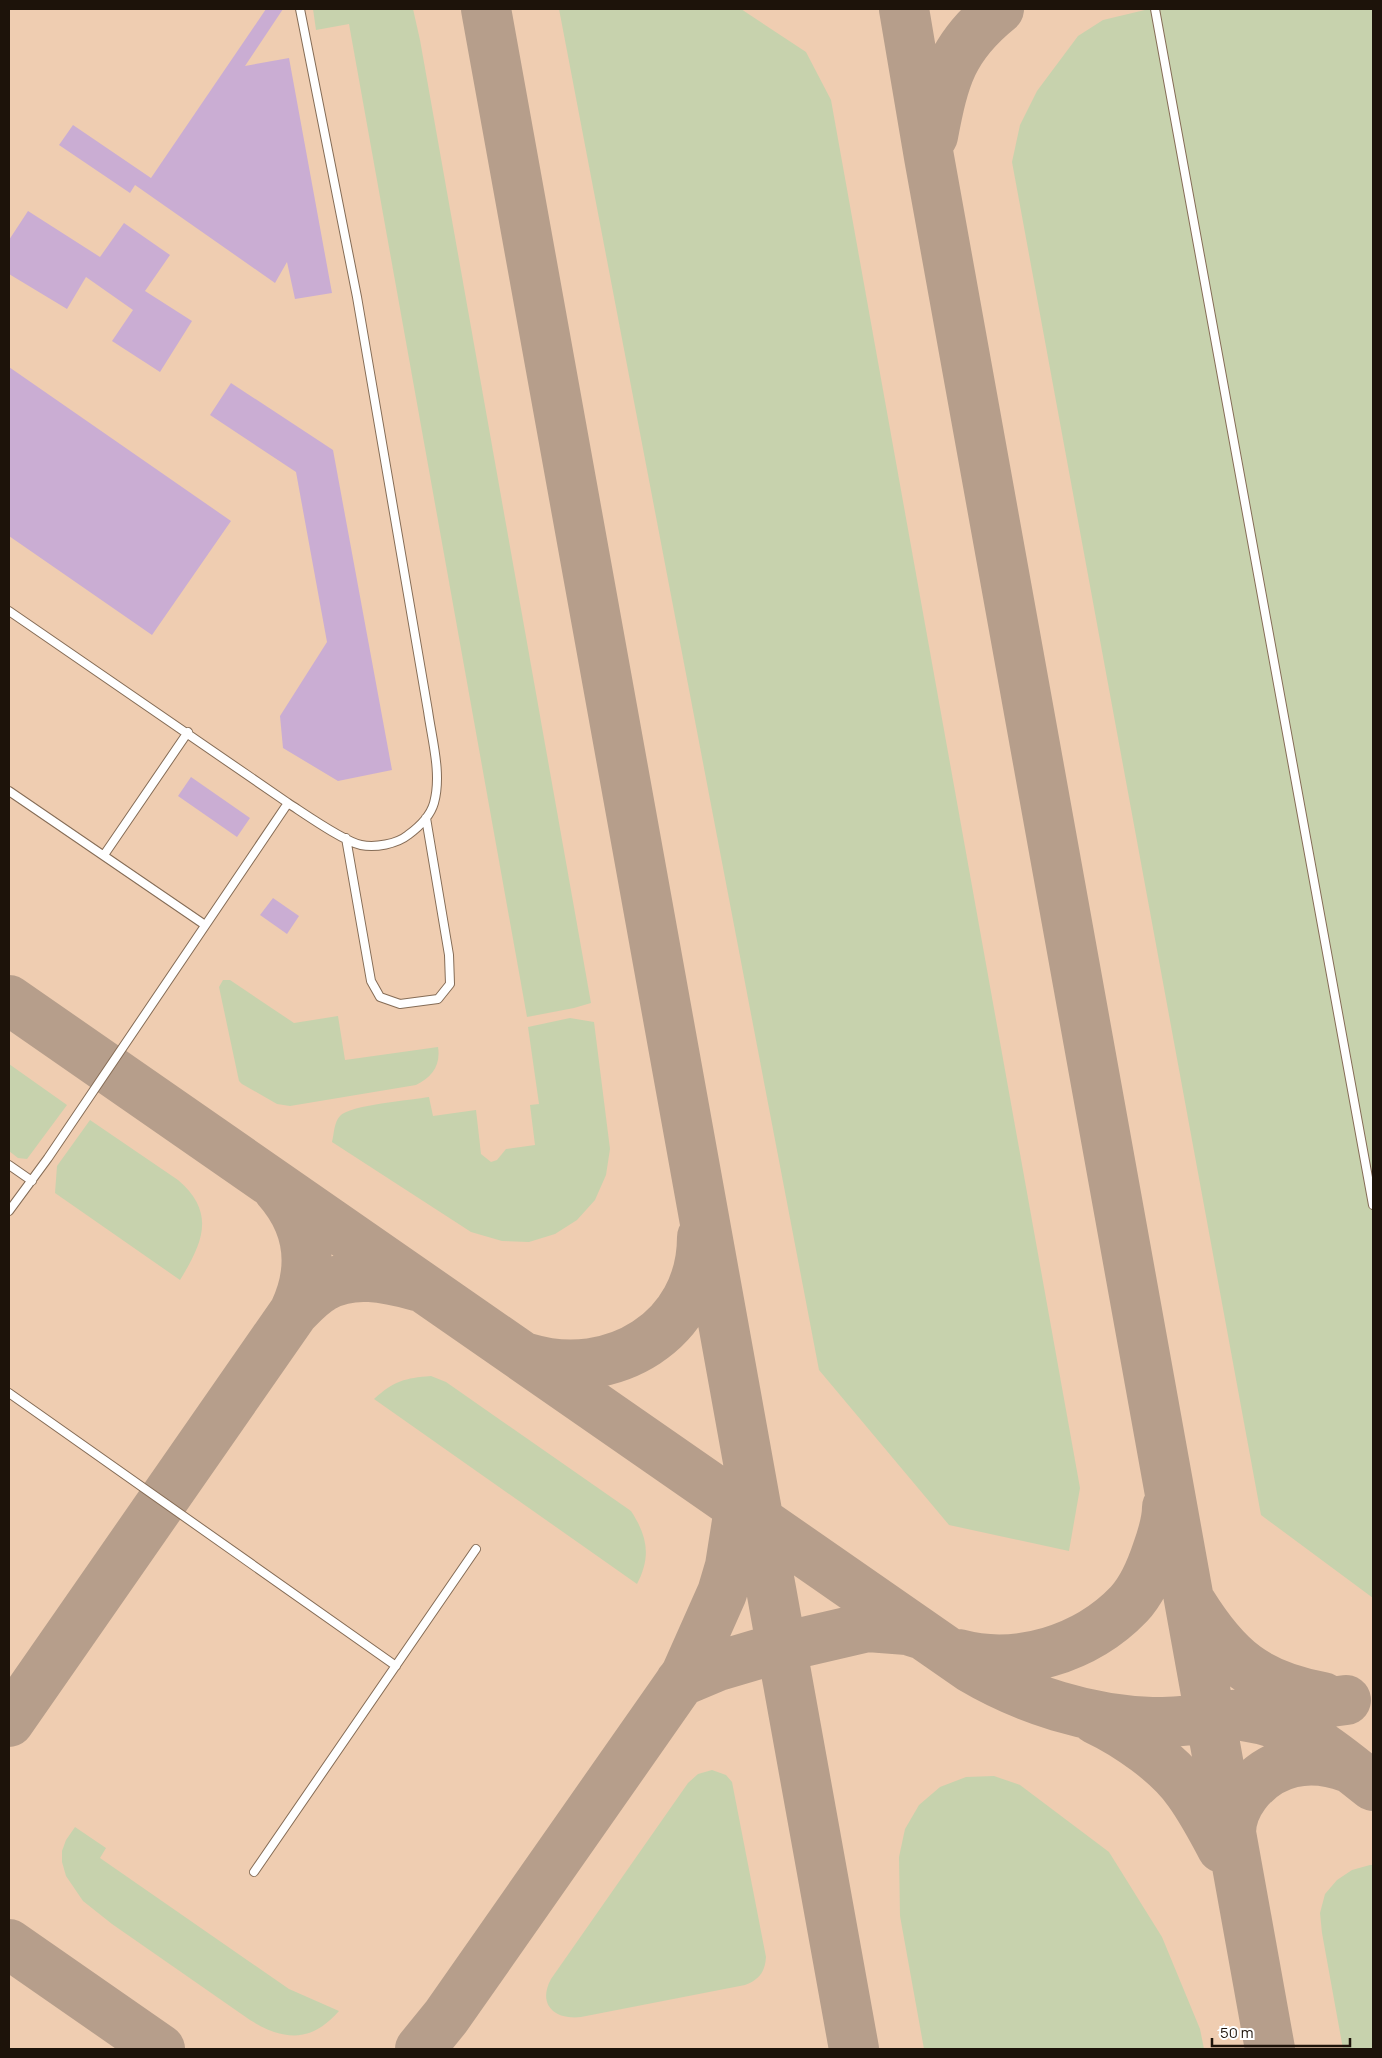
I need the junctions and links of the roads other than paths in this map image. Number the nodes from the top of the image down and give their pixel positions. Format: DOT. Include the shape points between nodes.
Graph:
graph roads {
  1 [pos="300,9"];
  2 [pos="1155,9"];
  3 [pos="9,611"];
  4 [pos="188,732"];
  5 [pos="9,791"];
  6 [pos="288,803"];
  7 [pos="426,818"];
  8 [pos="346,838"];
  9 [pos="104,855"];
  10 [pos="205,925"];
  11 [pos="9,1165"];
  12 [pos="32,1181"];
  13 [pos="1373,1205"];
  14 [pos="9,1211"];
  15 [pos="9,1393"];
  16 [pos="476,1549"];
  17 [pos="396,1666"];
  18 [pos="254,1872"];
  1 -- 7 [label="lane" via="357,297 428,711 436,777 434,803"];
  2 -- 13 [label="lane"];
  3 -- 4 [label="lane"];
  4 -- 6 [label="lane"];
  4 -- 9 [label="lane"];
  5 -- 9 [label="lane"];
  6 -- 8 [label="lane"];
  6 -- 10 [label="lane"];
  7 -- 8 [label="lane" via="404,838 390,844 361,845"];
  7 -- 8 [label="lane" via="449,955 450,984 438,999 400,1004 380,997 371,981"];
  9 -- 10 [label="lane"];
  10 -- 12 [label="lane"];
  11 -- 12 [label="lane"];
  12 -- 14 [label="lane"];
  15 -- 17 [label="lane"];
  16 -- 17 [label="lane"];
  17 -- 18 [label="lane"];
}
